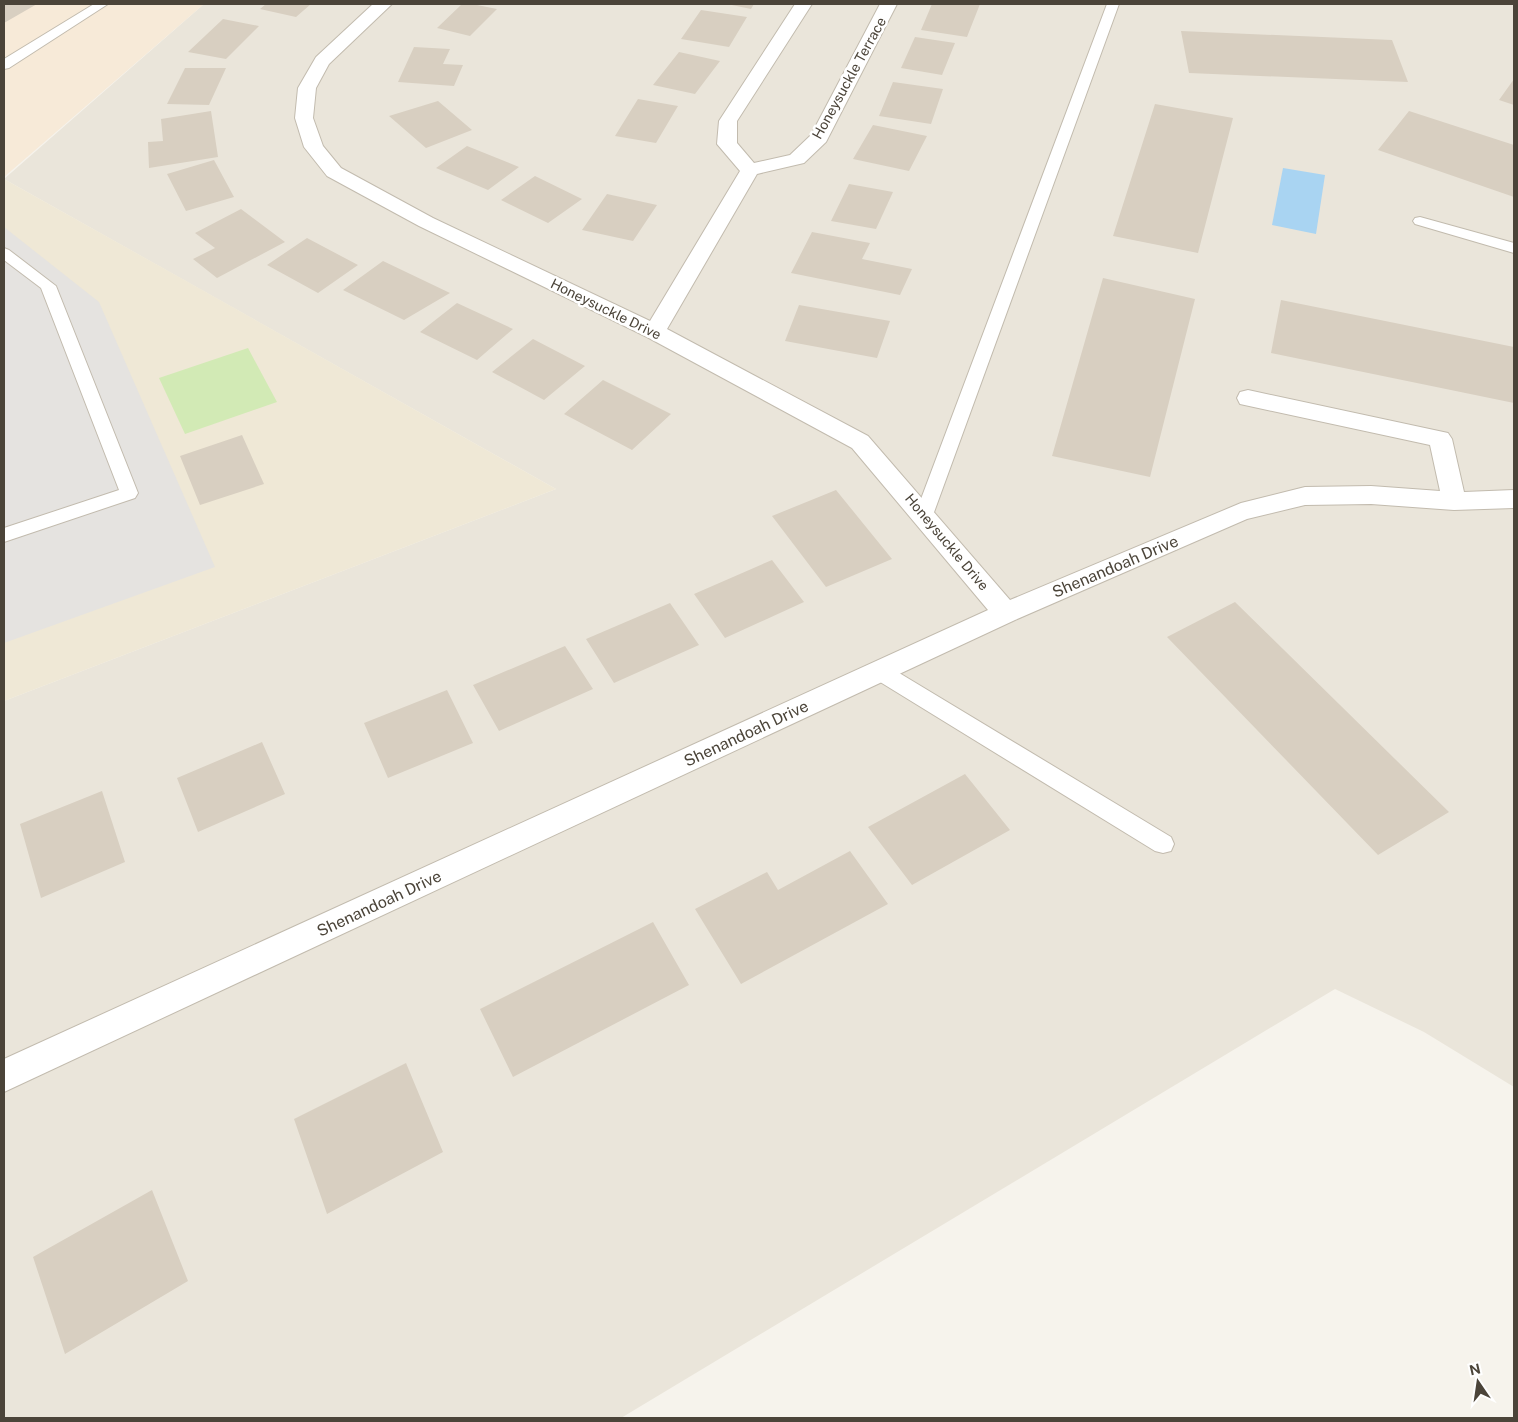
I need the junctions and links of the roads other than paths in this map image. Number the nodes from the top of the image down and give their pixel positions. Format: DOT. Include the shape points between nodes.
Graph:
graph roads {
  1 [pos="102,4"];
  2 [pos="383,4"];
  3 [pos="803,4"];
  4 [pos="889,4"];
  5 [pos="1113,4"];
  6 [pos="4,66"];
  7 [pos="750,170"];
  8 [pos="1420,221"];
  9 [pos="1514,248"];
  10 [pos="4,253"];
  11 [pos="655,332"];
  12 [pos="1248,398"];
  13 [pos="1514,499"];
  14 [pos="1454,501"];
  15 [pos="924,515"];
  16 [pos="4,535"];
  17 [pos="1006,613"];
  18 [pos="879,671"];
  19 [pos="1163,844"];
  20 [pos="4,1076"];
  1 -- 6 [label="lane"];
  2 -- 11 [label="street, Honeysuckle Drive" via="322,61 307,88 304,118 314,147 334,172 426,222"];
  3 -- 7 [label="street" via="728,121 727,144"];
  4 -- 7 [label="street, Honeysuckle Terrace" via="819,138 797,159"];
  5 -- 15 [label="lane"];
  7 -- 11 [label="street"];
  8 -- 9 [label="lane"];
  10 -- 16 [label="lane" via="48,286 130,493"];
  11 -- 15 [label="street, Honeysuckle Drive" via="860,442"];
  12 -- 14 [label="street" via="1440,439"];
  13 -- 14 [label="street, Shenandoah Drive"];
  14 -- 17 [label="street, Shenandoah Drive" via="1371,495 1296,498 1241,512"];
  15 -- 17 [label="street, Honeysuckle Drive"];
  17 -- 18 [label="street, Shenandoah Drive"];
  18 -- 19 [label="lane"];
  18 -- 20 [label="street, Shenandoah Drive"];
}
